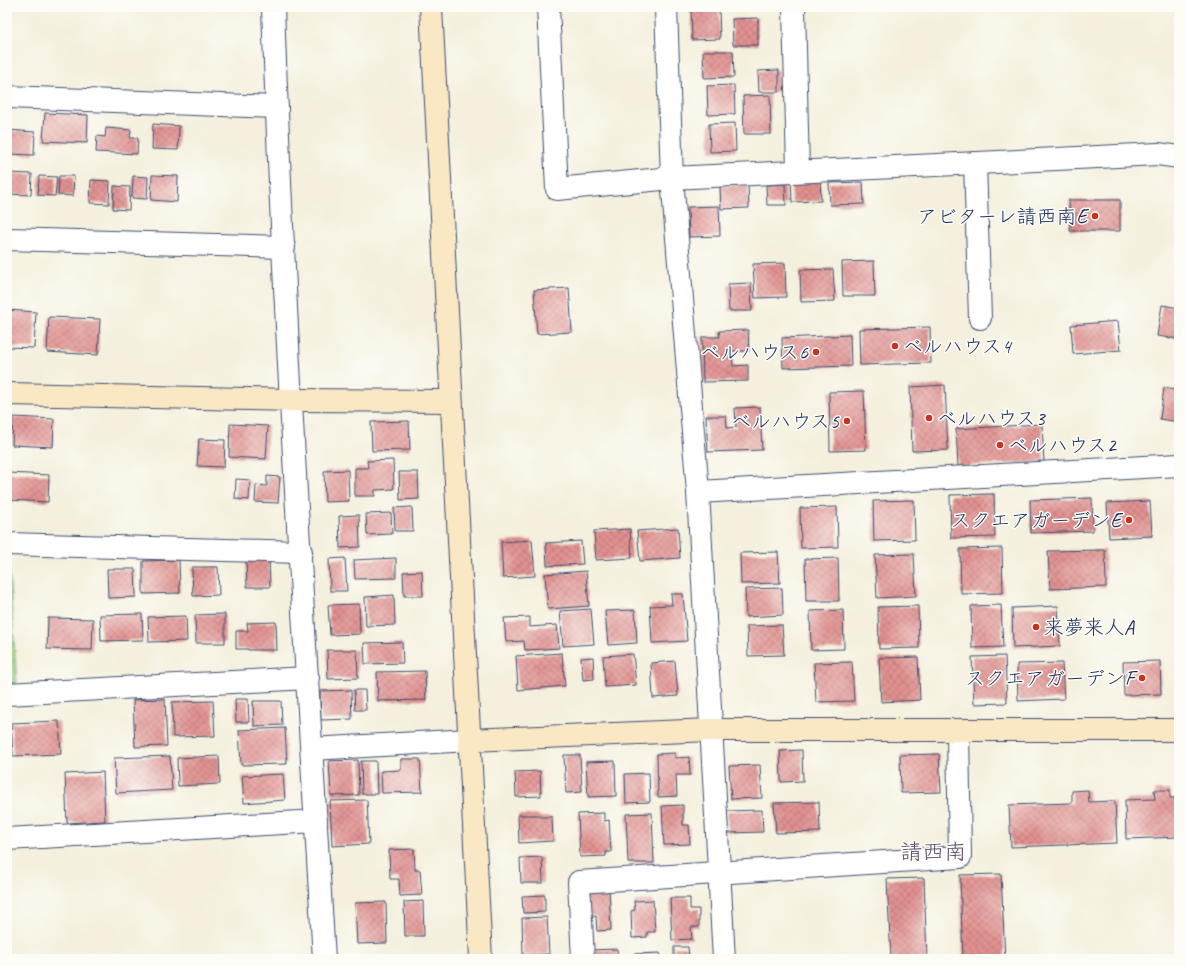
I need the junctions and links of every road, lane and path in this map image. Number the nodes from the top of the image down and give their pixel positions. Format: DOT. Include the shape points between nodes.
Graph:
graph roads {
  1 [pos="273,7"];
  2 [pos="431,7"];
  3 [pos="548,7"];
  4 [pos="666,7"];
  5 [pos="794,7"];
  6 [pos="7,97"];
  7 [pos="277,107"];
  8 [pos="1179,157"];
  9 [pos="974,163"];
  10 [pos="798,172"];
  11 [pos="672,178"];
  12 [pos="7,239"];
  13 [pos="284,247"];
  14 [pos="980,318"];
  15 [pos="7,394"];
  16 [pos="292,400"];
  17 [pos="451,401"];
  18 [pos="1179,465"];
  19 [pos="698,492"];
  20 [pos="7,544"];
  21 [pos="301,552"];
  22 [pos="308,678"];
  23 [pos="7,694"];
  24 [pos="711,730"];
  25 [pos="958,730"];
  26 [pos="1179,730"];
  27 [pos="470,740"];
  28 [pos="312,749"];
  29 [pos="316,821"];
  30 [pos="7,839"];
  31 [pos="719,873"];
  32 [pos="324,959"];
  33 [pos="481,959"];
  34 [pos="583,959"];
  35 [pos="724,959"];
  1 -- 7 [label="street"];
  2 -- 17 [label="street"];
  3 -- 11 [label="street" via="557,189"];
  4 -- 11 [label="street"];
  5 -- 10 [label="street"];
  6 -- 7 [label="street"];
  7 -- 13 [label="street"];
  8 -- 9 [label="street" via="1158,154"];
  9 -- 10 [label="street"];
  9 -- 14 [label="street"];
  10 -- 11 [label="street"];
  11 -- 19 [label="street"];
  12 -- 13 [label="street"];
  13 -- 16 [label="street"];
  15 -- 16 [label="street"];
  16 -- 17 [label="street"];
  16 -- 21 [label="street"];
  17 -- 27 [label="street"];
  18 -- 19 [label="street"];
  19 -- 24 [label="street"];
  20 -- 21 [label="street"];
  21 -- 22 [label="street"];
  22 -- 23 [label="street"];
  22 -- 28 [label="street"];
  24 -- 25 [label="street"];
  24 -- 27 [label="street"];
  24 -- 31 [label="street"];
  25 -- 26 [label="street"];
  25 -- 31 [label="street" via="960,857"];
  27 -- 28 [label="street"];
  27 -- 33 [label="street"];
  28 -- 29 [label="street"];
  29 -- 30 [label="street"];
  29 -- 32 [label="street"];
  31 -- 34 [label="street" via="579,882"];
  31 -- 35 [label="street"];
}
